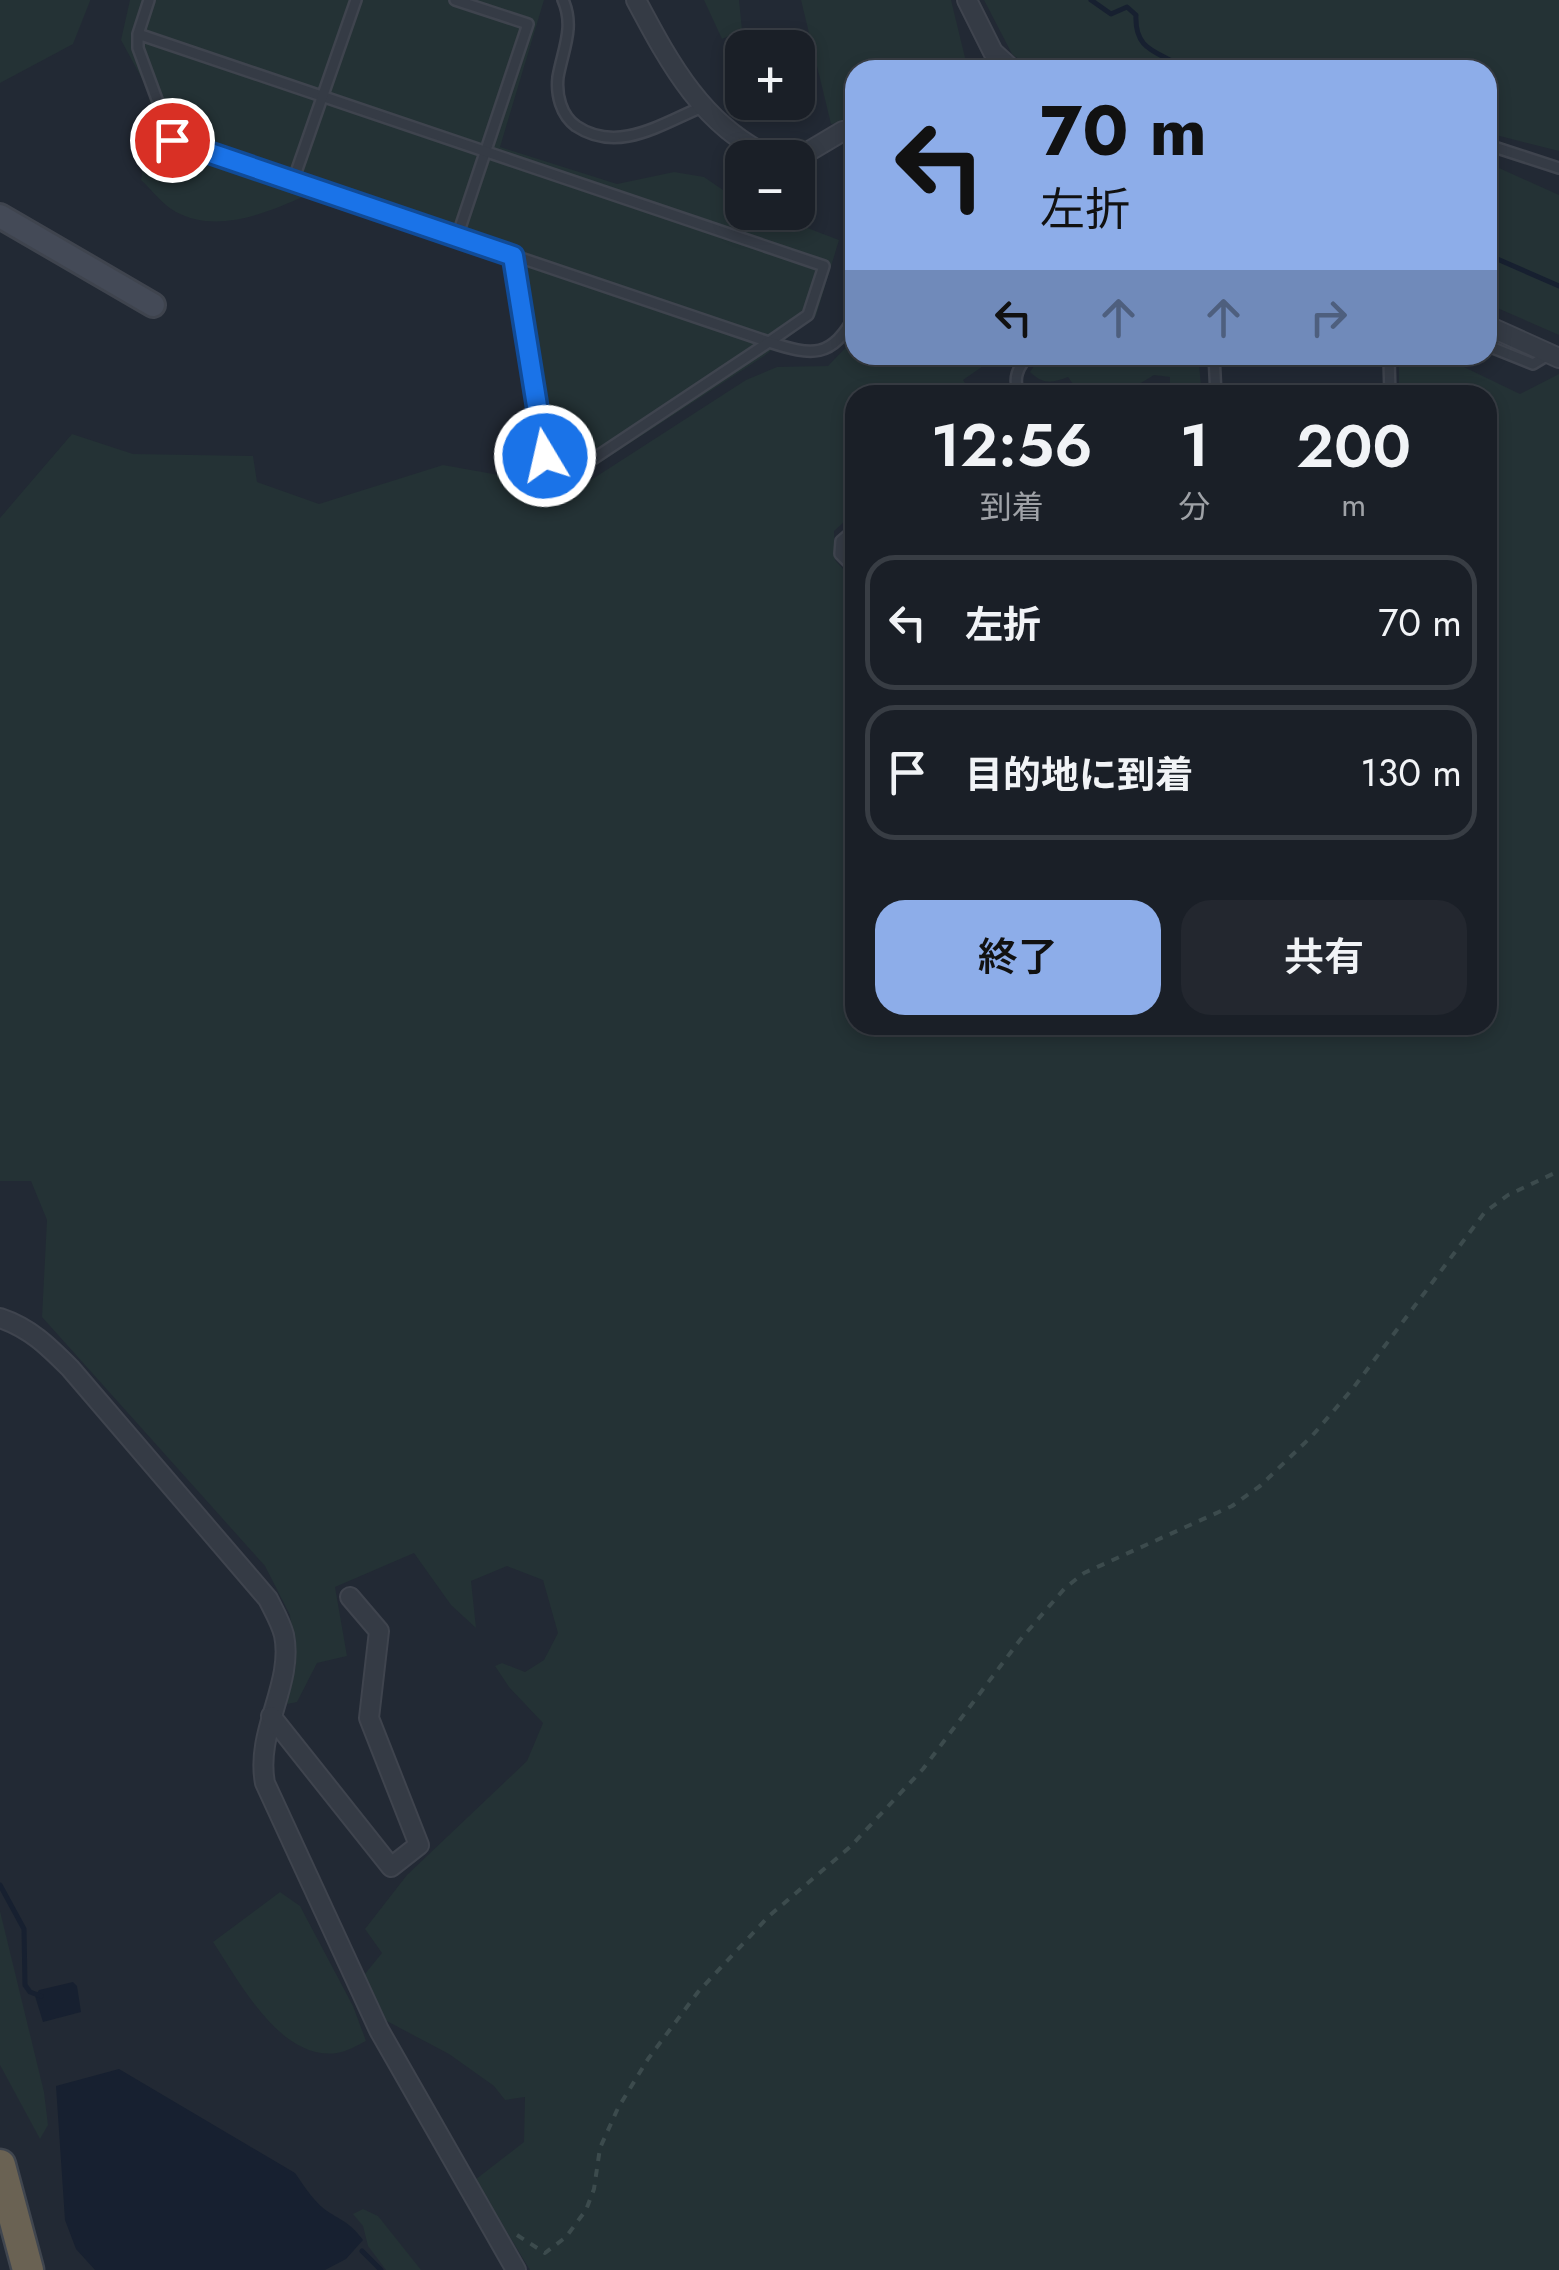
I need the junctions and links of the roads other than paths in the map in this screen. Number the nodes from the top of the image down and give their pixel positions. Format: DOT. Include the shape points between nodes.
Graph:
graph roads {
  1 [pos="149,0"];
  2 [pos="356,0"];
  3 [pos="455,0"];
  4 [pos="563,0"];
  5 [pos="636,0"];
  6 [pos="968,0"];
  7 [pos="138,34"];
  8 [pos="1002,60"];
  9 [pos="323,97"];
  10 [pos="702,107"];
  11 [pos="845,131"];
  12 [pos="739,140"];
  13 [pos="815,147"];
  14 [pos="1497,149"];
  15 [pos="486,151"];
  16 [pos="1559,168"];
  17 [pos="293,182"];
  18 [pos="0,216"];
  19 [pos="456,237"];
  20 [pos="513,256"];
  21 [pos="154,305"];
  22 [pos="1497,330"];
  23 [pos="845,334"];
  24 [pos="769,342"];
  25 [pos="1497,350"];
  26 [pos="1555,356"];
  27 [pos="845,537"];
  28 [pos="845,559"];
  29 [pos="0,1318"];
  30 [pos="350,1597"];
  31 [pos="271,1716"];
  32 [pos="0,2165"];
  33 [pos="0,2244"];
  34 [pos="6,2270"];
  35 [pos="28,2270"];
  36 [pos="516,2270"];
  1 -- 7 [label="lane"];
  2 -- 9 [label="lane"];
  3 -- 15 [label="lane" via="528,24"];
  4 -- 10 [label="lane" via="570,28 558,80 560,105 571,122 610,140"];
  5 -- 10 [label="street"];
  6 -- 8 [label="street"];
  7 -- 9 [label="lane"];
  7 -- 17 [label="lane" via="172,140"];
  9 -- 15 [label="lane"];
  9 -- 17 [label="lane"];
  10 -- 12 [label="street"];
  11 -- 13 [label="street"];
  14 -- 16 [label="lane"];
  15 -- 19 [label="lane"];
  15 -- 24 [label="lane" via="824,266 808,315"];
  17 -- 19 [label="lane"];
  18 -- 21 [label="street"];
  19 -- 20 [label="lane"];
  20 -- 24 [label="lane"];
  20 -- 24 [label="lane" via="545,456 578,470"];
  22 -- 26 [label="street"];
  23 -- 24 [label="lane" via="815,354"];
  25 -- 26 [label="lane" via="1533,364"];
  27 -- 28 [label="lane"];
  29 -- 31 [label="street" via="37,1336 70,1368 262,1590 285,1639"];
  30 -- 31 [label="street" via="379,1632 369,1718 419,1846 391,1866"];
  31 -- 36 [label="street" via="262,1748 265,1783 379,2030"];
  32 -- 35 [label="highway"];
  33 -- 34 [label="highway"];
}
